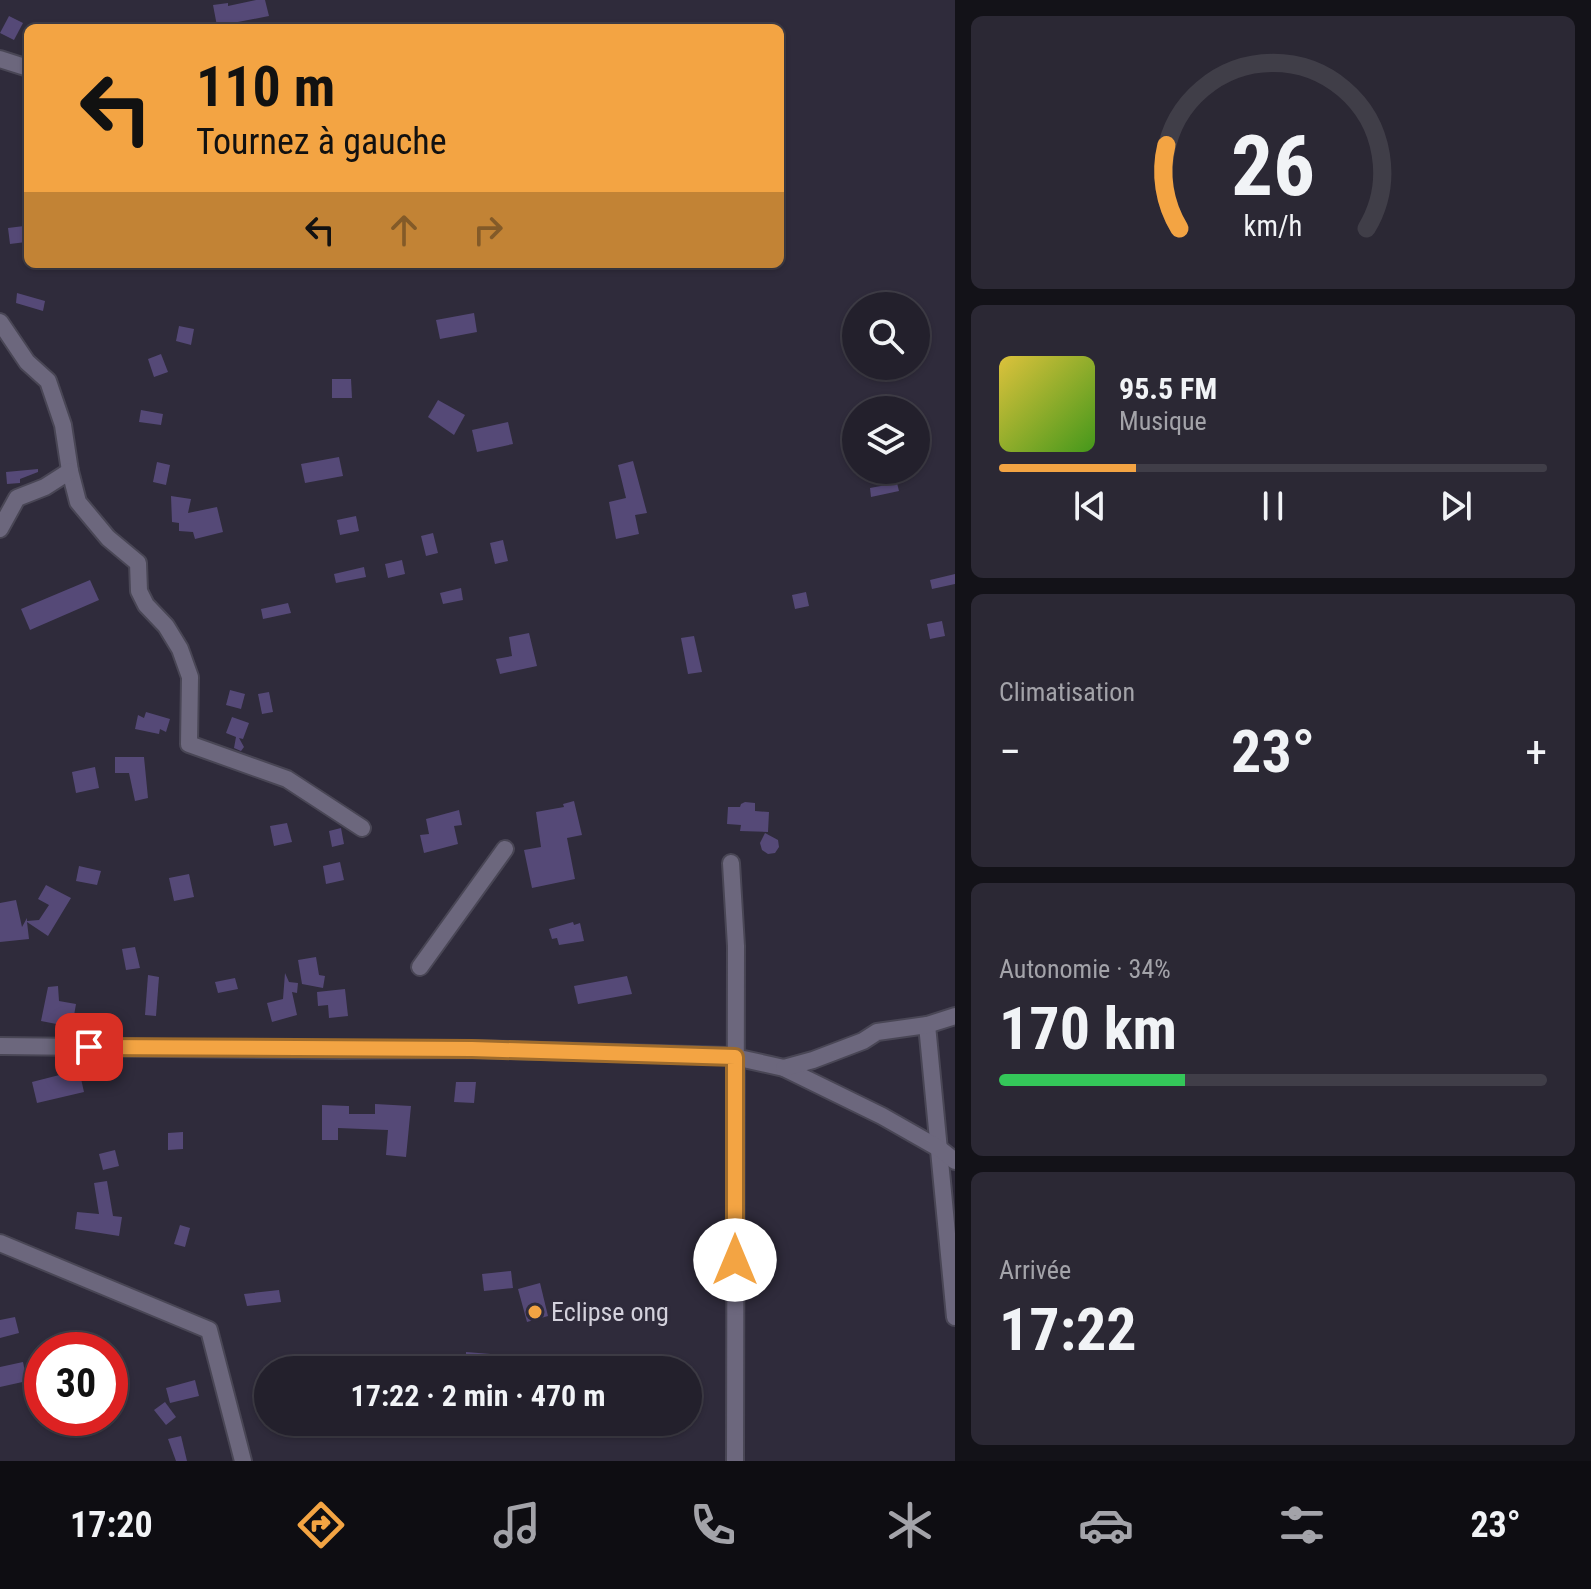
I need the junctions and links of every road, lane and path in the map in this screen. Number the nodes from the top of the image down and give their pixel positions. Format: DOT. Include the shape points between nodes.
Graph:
graph roads {
  1 [pos="0,59"];
  2 [pos="24,67"];
  3 [pos="0,322"];
  4 [pos="70,471"];
  5 [pos="0,529"];
  6 [pos="362,828"];
  7 [pos="505,849"];
  8 [pos="731,863"];
  9 [pos="420,967"];
  10 [pos="955,1016"];
  11 [pos="927,1025"];
  12 [pos="0,1046"];
  13 [pos="735,1057"];
  14 [pos="784,1068"];
  15 [pos="940,1149"];
  16 [pos="955,1161"];
  17 [pos="0,1243"];
  18 [pos="955,1317"];
  19 [pos="243,1461"];
  20 [pos="735,1461"];
  1 -- 2 [label="street"];
  3 -- 4 [label="street" via="27,362 48,381 63,425"];
  4 -- 5 [label="street" via="17,498"];
  4 -- 6 [label="street" via="78,502 138,563 139,591 180,649 190,677 189,744 287,779"];
  7 -- 9 [label="street"];
  8 -- 13 [label="street"];
  10 -- 11 [label="street"];
  11 -- 14 [label="street" via="877,1032"];
  11 -- 15 [label="street"];
  12 -- 13 [label="street" via="472,1049"];
  13 -- 14 [label="street"];
  13 -- 20 [label="street"];
  14 -- 15 [label="street"];
  15 -- 16 [label="street"];
  15 -- 18 [label="street"];
  17 -- 19 [label="street" via="209,1330"];
}
